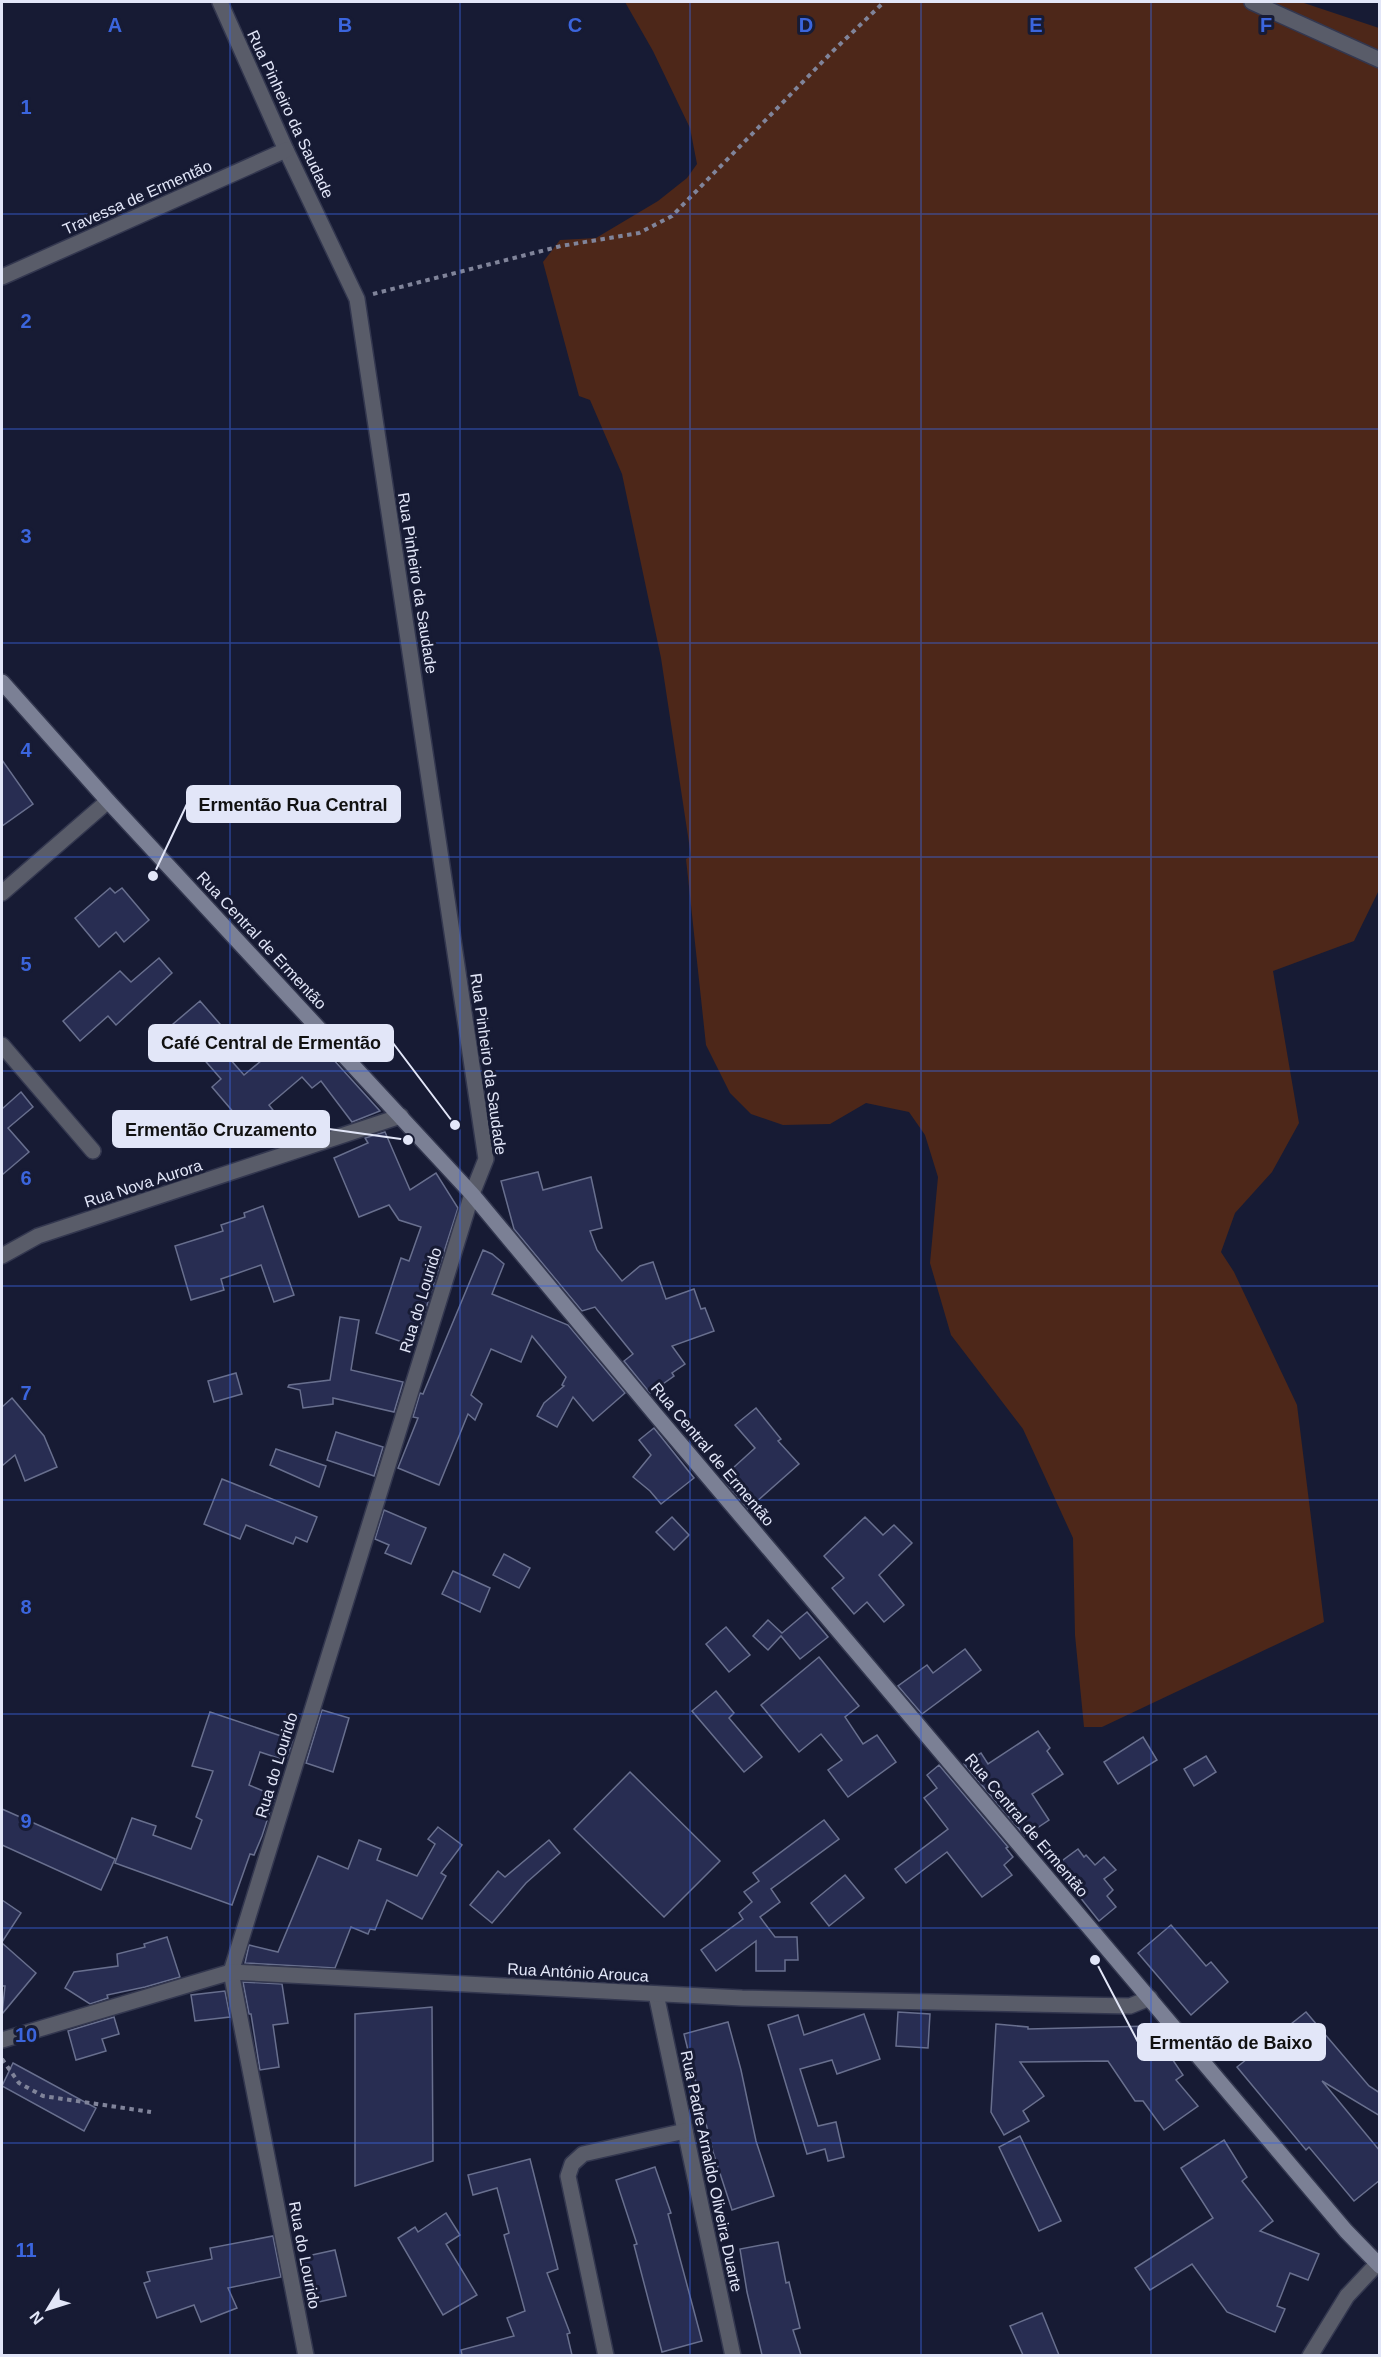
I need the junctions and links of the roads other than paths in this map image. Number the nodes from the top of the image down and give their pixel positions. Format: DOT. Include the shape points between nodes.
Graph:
graph roads {
  1 [pos="220,2"];
  2 [pos="1252,2"];
  3 [pos="1380,60"];
  4 [pos="286,150"];
  5 [pos="2,277"];
  6 [pos="2,682"];
  7 [pos="108,801"];
  8 [pos="2,892"];
  9 [pos="2,1045"];
  10 [pos="401,1116"];
  11 [pos="93,1151"];
  12 [pos="472,1194"];
  13 [pos="2,1256"];
  14 [pos="231,1972"];
  15 [pos="656,1994"];
  16 [pos="1150,1998"];
  17 [pos="5,2037"];
  18 [pos="685,2131"];
  19 [pos="1378,2265"];
  20 [pos="306,2355"];
  21 [pos="606,2355"];
  22 [pos="734,2355"];
  23 [pos="1310,2355"];
  1 -- 4 [label="street, Rua Pinheiro da Saudade"];
  2 -- 3 [label="street"];
  4 -- 5 [label="street, Travessa de Ermentão"];
  4 -- 12 [label="street, Rua Pinheiro da Saudade" via="357,298 486,1159"];
  6 -- 7 [label="street, Rua Central de Ermentão"];
  7 -- 8 [label="street"];
  7 -- 10 [label="street, Rua Central de Ermentão"];
  9 -- 11 [label="street"];
  10 -- 12 [label="street, Rua Central de Ermentão"];
  10 -- 13 [label="street, Rua Nova Aurora" via="38,1236"];
  12 -- 14 [label="street, Rua do Lourido"];
  12 -- 16 [label="street, Rua Central de Ermentão"];
  14 -- 15 [label="street, Rua António Arouca"];
  14 -- 17 [label="street, Rua António Arouca"];
  14 -- 20 [label="street, Rua do Lourido"];
  15 -- 16 [label="street, Rua António Arouca" via="1130,2006"];
  15 -- 18 [label="street, Rua Padre Arnaldo Oliveira Duarte"];
  16 -- 19 [label="street, Rua Central de Ermentão"];
  18 -- 21 [label="street" via="583,2154 572,2164 568,2176"];
  18 -- 22 [label="street, Rua Padre Arnaldo Oliveira Duarte"];
  19 -- 23 [label="street" via="1347,2296"];
}
